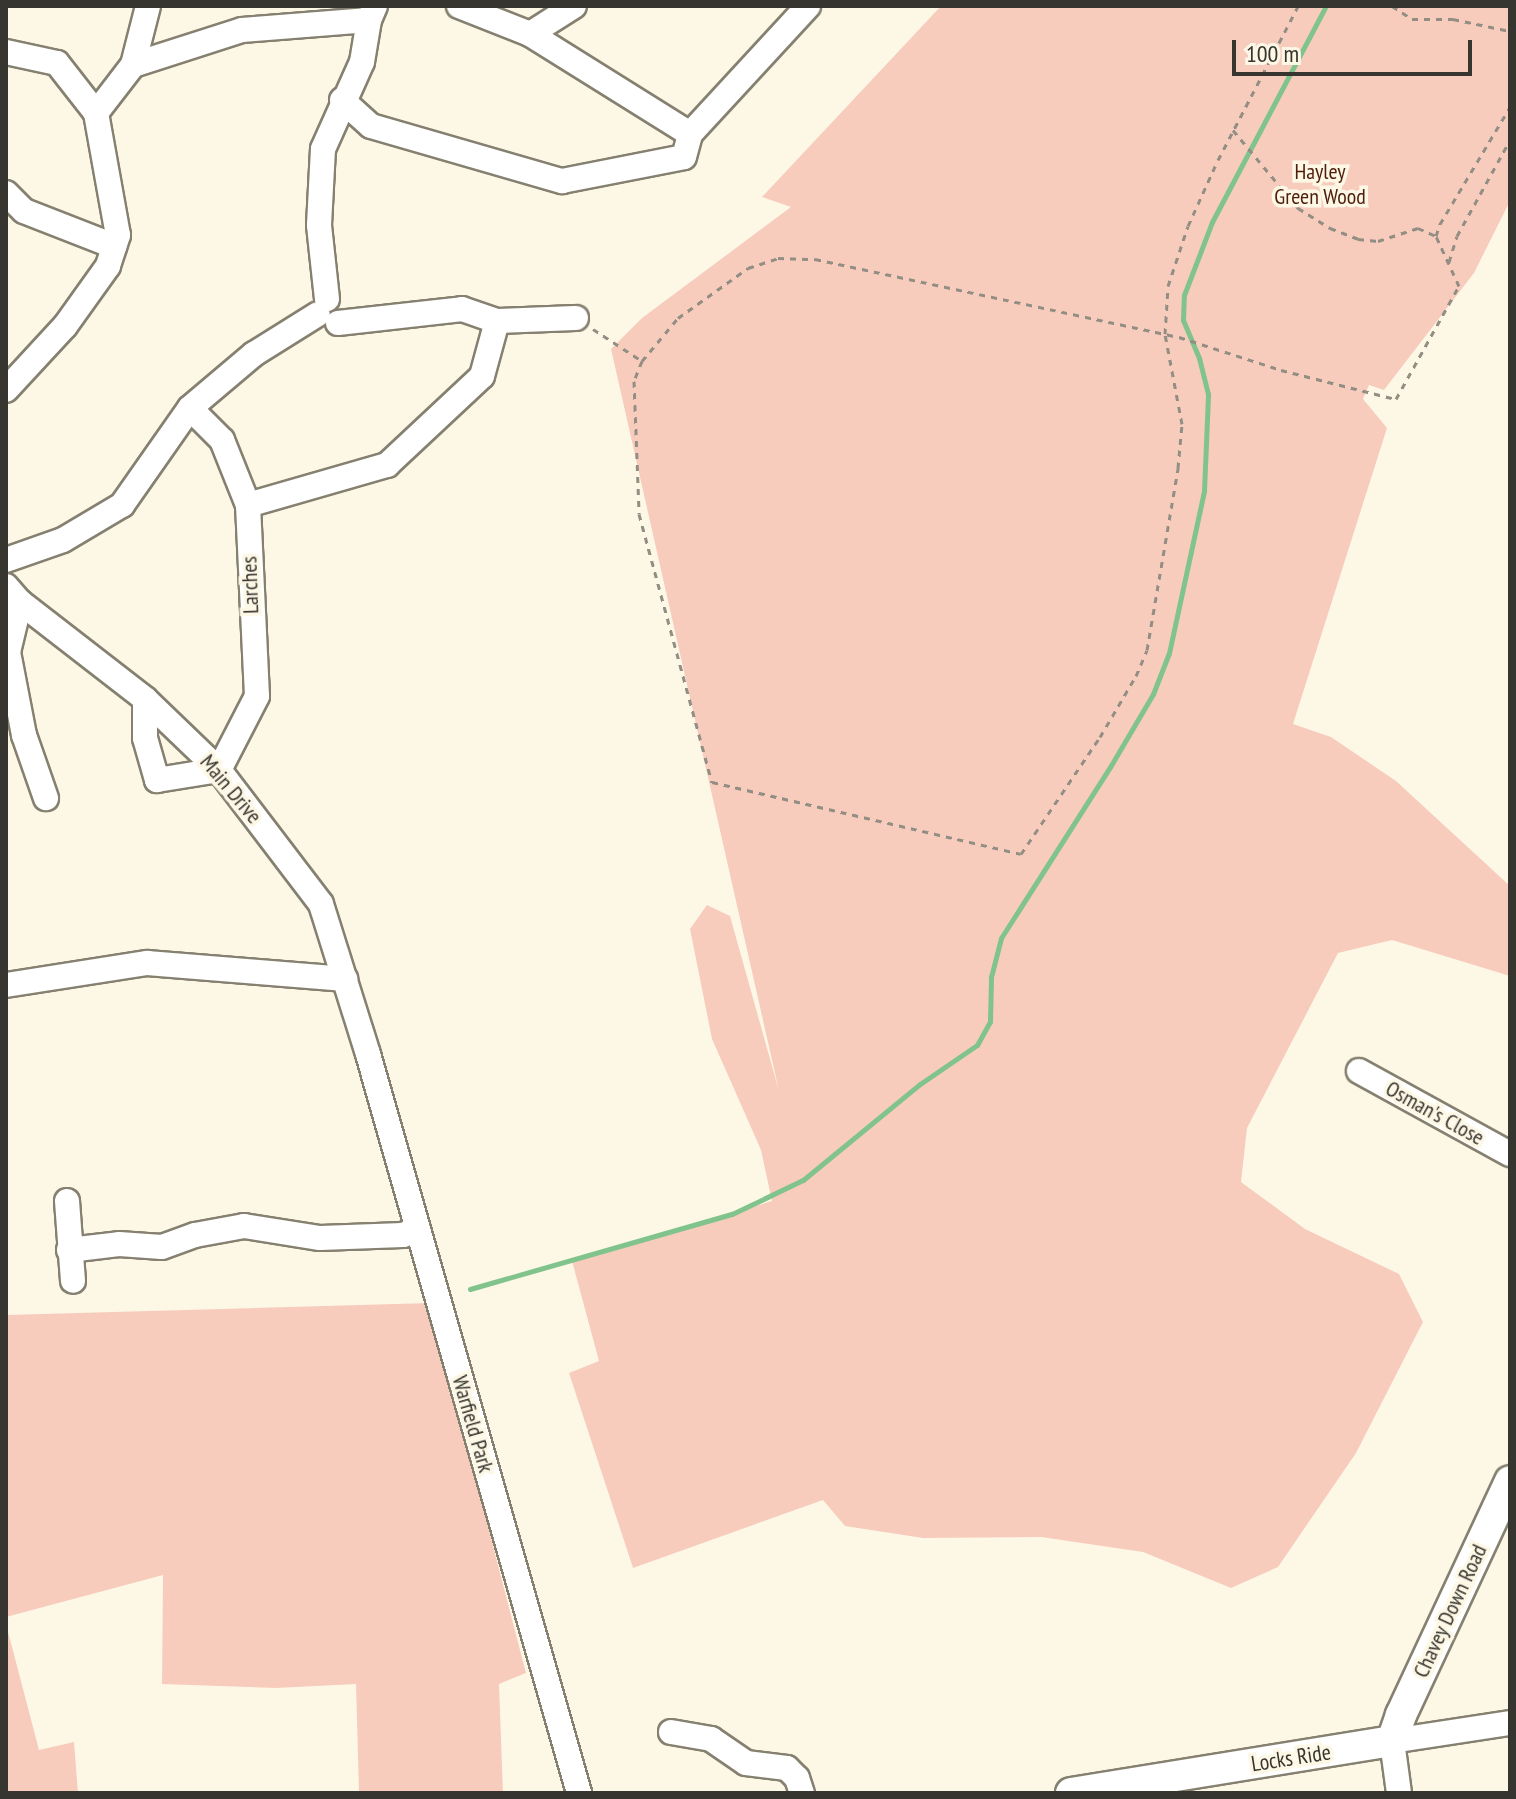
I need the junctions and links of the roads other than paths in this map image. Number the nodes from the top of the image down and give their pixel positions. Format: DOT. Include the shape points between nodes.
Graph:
graph roads {
  1 [pos="148,6"];
  2 [pos="459,6"];
  3 [pos="574,6"];
  4 [pos="808,6"];
  5 [pos="372,13"];
  6 [pos="530,34"];
  7 [pos="6,52"];
  8 [pos="133,65"];
  9 [pos="342,100"];
  10 [pos="96,113"];
  11 [pos="690,134"];
  12 [pos="6,193"];
  13 [pos="15,219"];
  14 [pos="114,246"];
  15 [pos="330,316"];
  16 [pos="576,318"];
  17 [pos="497,321"];
  18 [pos="6,390"];
  19 [pos="190,408"];
  20 [pos="248,505"];
  21 [pos="6,560"];
  22 [pos="13,594"];
  23 [pos="9,636"];
  24 [pos="145,699"];
  25 [pos="15,741"];
  26 [pos="219,770"];
  27 [pos="46,798"];
  28 [pos="345,979"];
  29 [pos="6,985"];
  30 [pos="368,1054"];
  31 [pos="1359,1071"];
  32 [pos="1510,1154"];
  33 [pos="67,1201"];
  34 [pos="418,1229"];
  35 [pos="69,1250"];
  36 [pos="73,1281"];
  37 [pos="1510,1481"];
  38 [pos="1510,1723"];
  39 [pos="671,1732"];
  40 [pos="1392,1741"];
  41 [pos="579,1793"];
  42 [pos="802,1793"];
  43 [pos="1071,1793"];
  44 [pos="1399,1793"];
  1 -- 8 [label="street"];
  2 -- 6 [label="street"];
  3 -- 6 [label="street"];
  4 -- 11 [label="street"];
  5 -- 8 [label="street" via="242,30"];
  5 -- 9 [label="street" via="362,62"];
  6 -- 11 [label="street"];
  7 -- 10 [label="street" via="57,63"];
  8 -- 10 [label="street"];
  9 -- 11 [label="street" via="371,126 562,181 684,157"];
  9 -- 15 [label="street" via="323,149 319,225"];
  10 -- 14 [label="street" via="118,235"];
  12 -- 13 [label="street"];
  13 -- 14 [label="street"];
  14 -- 18 [label="street" via="108,266 65,326"];
  15 -- 17 [label="street" via="462,309"];
  15 -- 19 [label="street" via="254,354"];
  16 -- 17 [label="street"];
  17 -- 20 [label="street" via="482,376 387,465"];
  19 -- 20 [label="street, Larches" via="222,440"];
  19 -- 21 [label="street" via="122,505 63,540"];
  20 -- 26 [label="street, Larches" via="257,696"];
  22 -- 23 [label="street"];
  22 -- 24 [label="street, Main Drive"];
  23 -- 25 [label="street"];
  24 -- 26 [label="street, Main Drive"];
  24 -- 26 [label="street" via="145,738 157,780"];
  25 -- 27 [label="street"];
  26 -- 28 [label="street, Main Drive" via="321,904"];
  28 -- 29 [label="street" via="147,963"];
  28 -- 30 [label="street, Main Drive"];
  30 -- 34 [label="street, Warfield Park"];
  31 -- 32 [label="street, Osman's Close"];
  33 -- 35 [label="street"];
  34 -- 35 [label="street" via="403,1235 320,1238 244,1226 162,1247 119,1244"];
  34 -- 41 [label="street, Warfield Park"];
  35 -- 36 [label="street"];
  37 -- 40 [label="main road, Chavey Down Road"];
  38 -- 40 [label="street, Locks Ride"];
  39 -- 42 [label="street" via="711,1739 746,1763 787,1768"];
  40 -- 43 [label="main road, Locks Ride"];
  40 -- 44 [label="street"];
}
